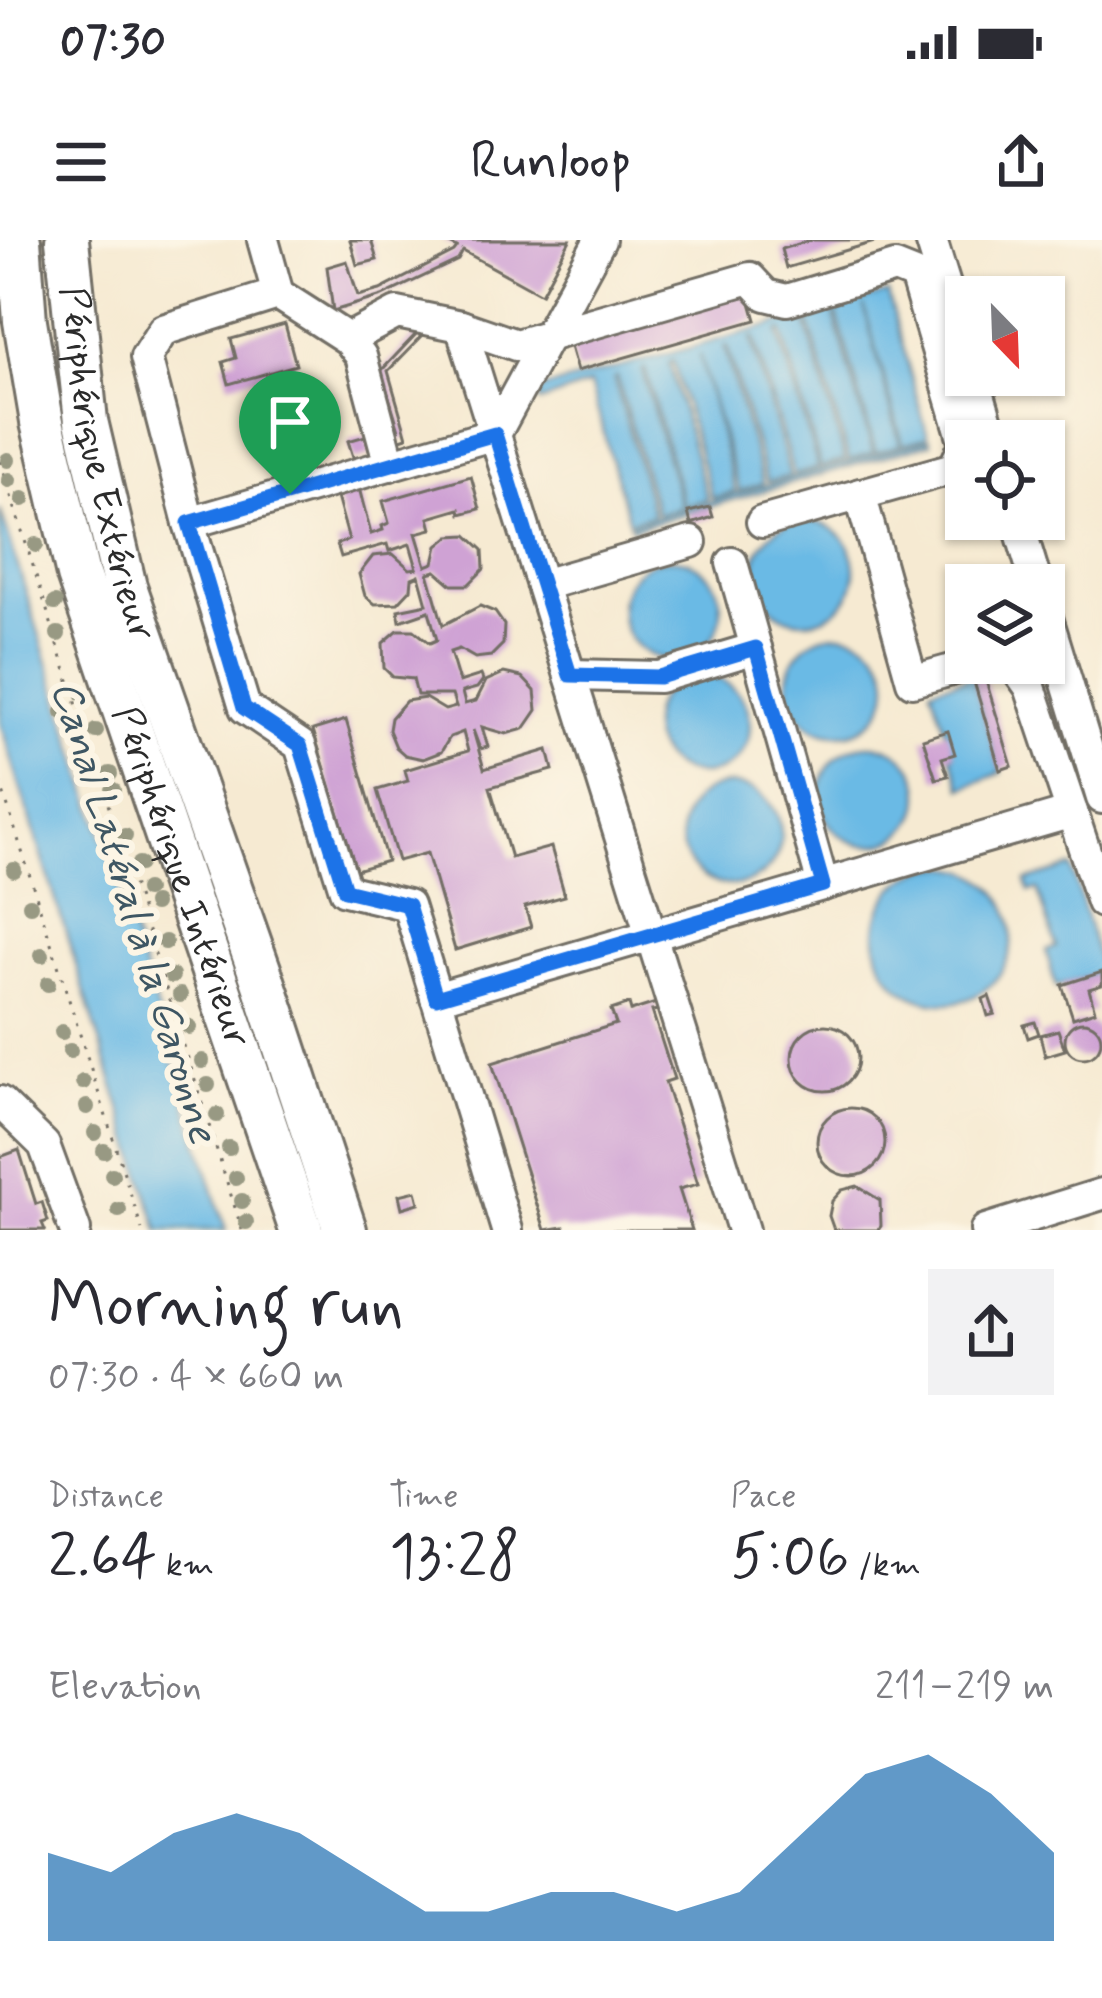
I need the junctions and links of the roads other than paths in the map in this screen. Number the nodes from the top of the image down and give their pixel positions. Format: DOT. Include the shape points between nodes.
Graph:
graph roads {
  1 [pos="19,240"];
  2 [pos="68,240"];
  3 [pos="263,240"];
  4 [pos="600,240"];
  5 [pos="932,240"];
  6 [pos="945,283"];
  7 [pos="278,294"];
  8 [pos="461,326"];
  9 [pos="548,335"];
  10 [pos="348,339"];
  11 [pos="495,434"];
  12 [pos="390,464"];
  13 [pos="860,494"];
  14 [pos="762,522"];
  15 [pos="189,523"];
  16 [pos="691,542"];
  17 [pos="732,563"];
  18 [pos="542,585"];
  19 [pos="756,648"];
  20 [pos="945,672"];
  21 [pos="570,675"];
  22 [pos="1065,677"];
  23 [pos="1028,684"];
  24 [pos="1102,798"];
  25 [pos="1072,812"];
  26 [pos="823,885"];
  27 [pos="1102,902"];
  28 [pos="651,935"];
  29 [pos="436,998"];
  30 [pos="0,1102"];
  31 [pos="1102,1194"];
  32 [pos="75,1230"];
  33 [pos="301,1230"];
  34 [pos="345,1230"];
  35 [pos="507,1230"];
  36 [pos="743,1230"];
  37 [pos="986,1230"];
  1 -- 33 [label="highway, Périphérique Intérieur" via="46,444 79,574"];
  2 -- 34 [label="highway, Périphérique Extérieur" via="86,421 125,587"];
  3 -- 7 [label="street"];
  4 -- 9 [label="street"];
  5 -- 6 [label="street"];
  7 -- 10 [label="street"];
  7 -- 15 [label="street" via="163,330 146,358"];
  8 -- 9 [label="street" via="516,345"];
  8 -- 10 [label="street" via="397,313"];
  8 -- 11 [label="street"];
  9 -- 11 [label="street"];
  9 -- 13 [label="street" via="750,278 766,295 787,300 895,267 915,275 965,444 954,467"];
  10 -- 12 [label="street" via="361,356"];
  11 -- 12 [label="street"];
  11 -- 18 [label="street"];
  12 -- 15 [label="street"];
  13 -- 14 [label="street"];
  13 -- 20 [label="street" via="912,681"];
  15 -- 29 [label="street" via="244,708 300,745 345,890 408,905"];
  16 -- 18 [label="street"];
  17 -- 19 [label="street"];
  18 -- 21 [label="street"];
  19 -- 21 [label="street" via="659,677"];
  19 -- 26 [label="street"];
  21 -- 28 [label="street"];
  22 -- 24 [label="street"];
  23 -- 25 [label="street"];
  25 -- 26 [label="street"];
  25 -- 27 [label="street"];
  26 -- 28 [label="street"];
  28 -- 29 [label="street"];
  28 -- 36 [label="street"];
  29 -- 35 [label="street"];
  30 -- 32 [label="street" via="44,1144"];
  31 -- 37 [label="street"];
}
